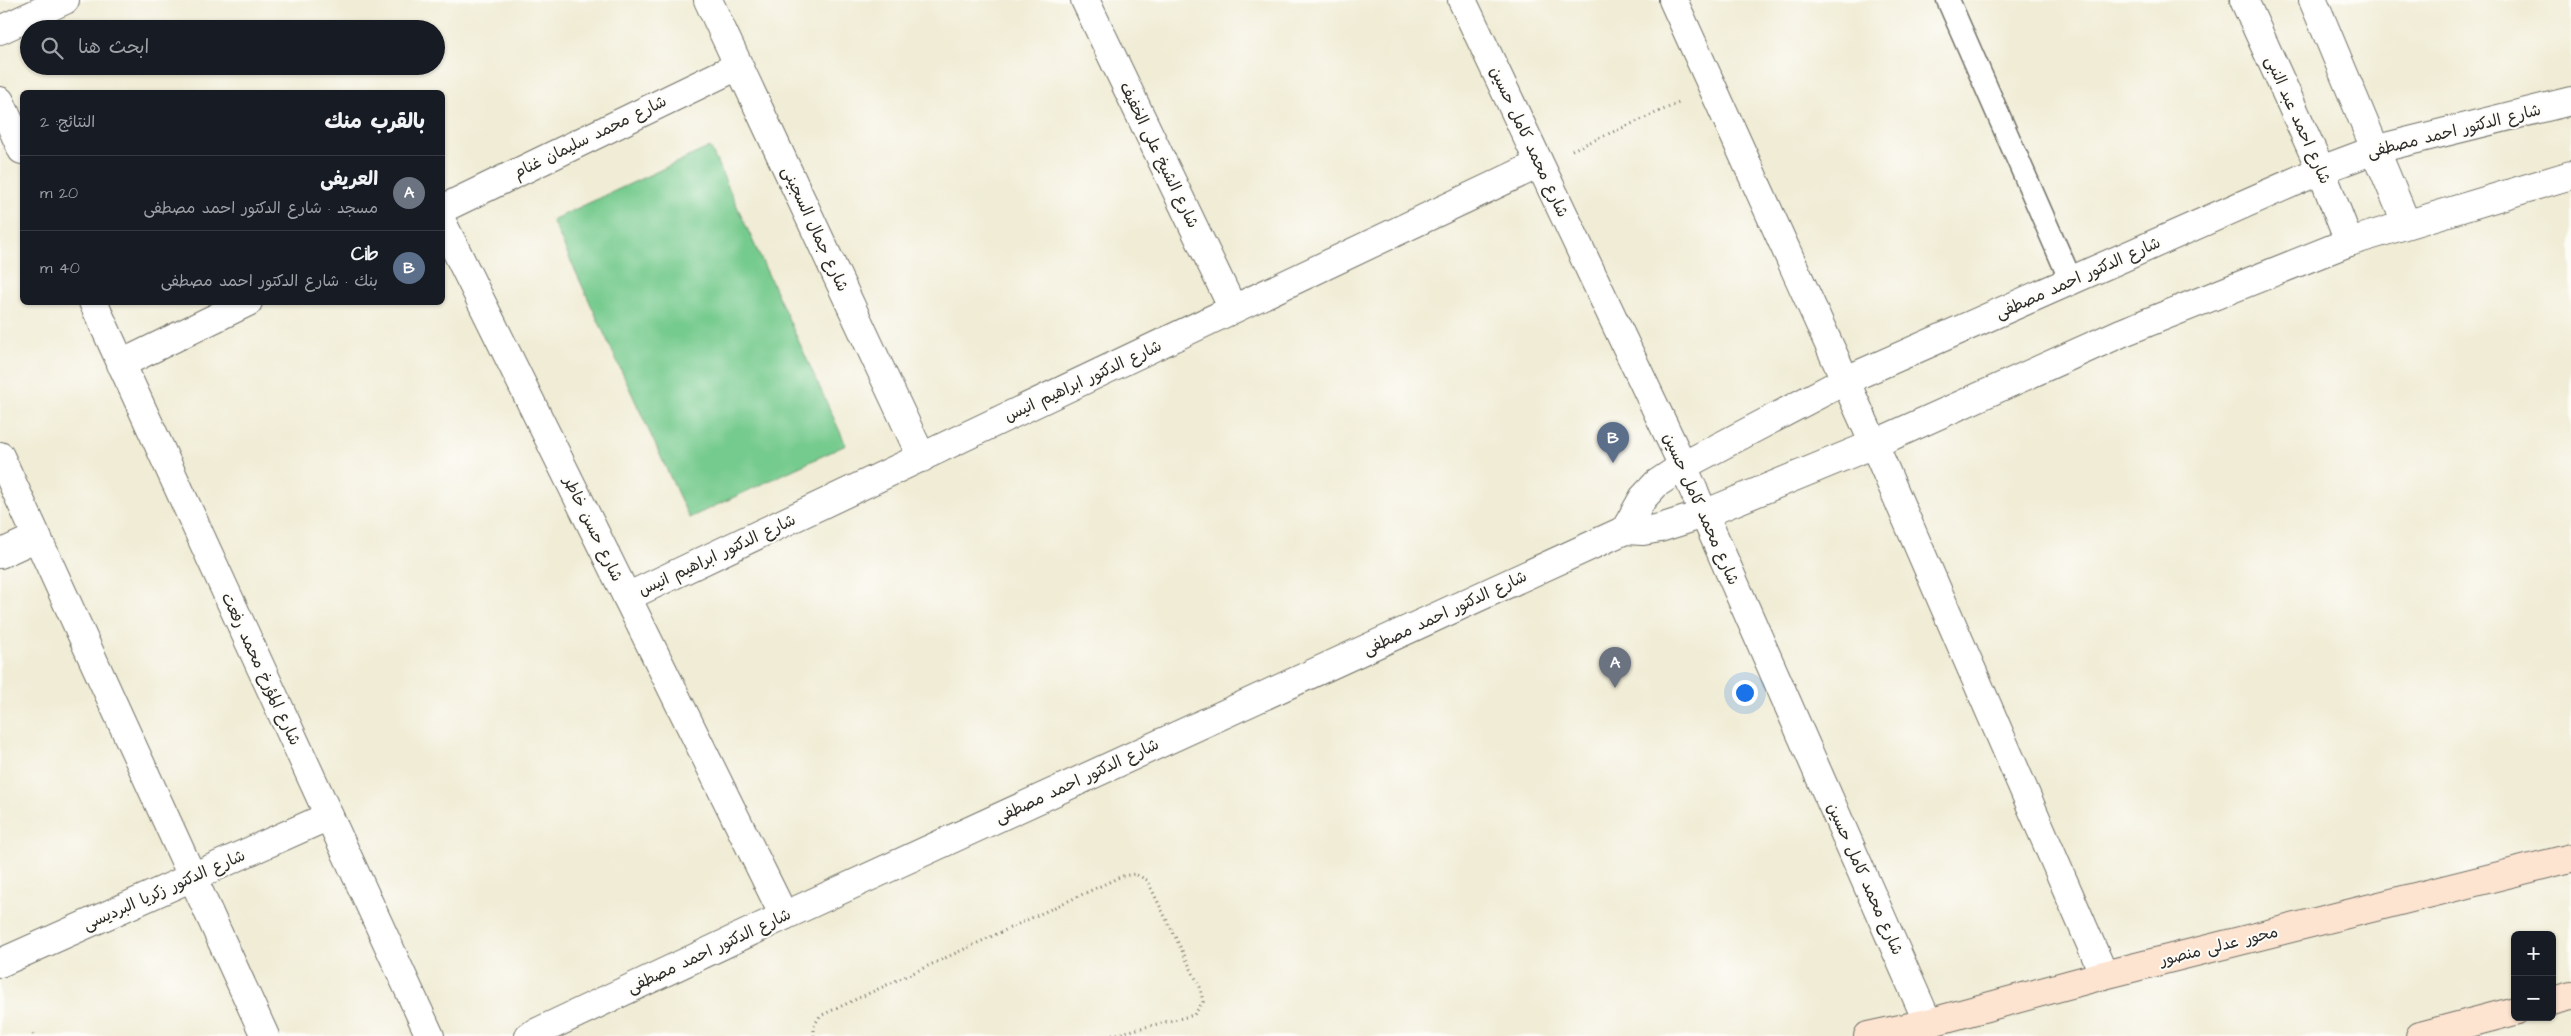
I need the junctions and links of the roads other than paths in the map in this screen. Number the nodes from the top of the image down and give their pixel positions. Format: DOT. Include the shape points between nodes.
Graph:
graph roads {
  1 [pos="65,0"];
  2 [pos="708,0"];
  3 [pos="1085,0"];
  4 [pos="1462,0"];
  5 [pos="1673,0"];
  6 [pos="1948,0"];
  7 [pos="2244,0"];
  8 [pos="2312,0"];
  9 [pos="22,20"];
  10 [pos="20,21"];
  11 [pos="0,30"];
  12 [pos="738,66"];
  13 [pos="0,101"];
  14 [pos="2571,101"];
  15 [pos="20,146"];
  16 [pos="2377,149"];
  17 [pos="1539,164"];
  18 [pos="2321,170"];
  19 [pos="2571,175"];
  20 [pos="445,208"];
  21 [pos="2406,223"];
  22 [pos="445,228"];
  23 [pos="2349,242"];
  24 [pos="2071,281"];
  25 [pos="94,305"];
  26 [pos="242,305"];
  27 [pos="1233,310"];
  28 [pos="121,364"];
  29 [pos="1844,381"];
  30 [pos="1874,444"];
  31 [pos="0,456"];
  32 [pos="922,458"];
  33 [pos="1683,466"];
  34 [pos="1704,514"];
  35 [pos="1625,530"];
  36 [pos="37,537"];
  37 [pos="0,554"];
  38 [pos="627,598"];
  39 [pos="329,816"];
  40 [pos="2571,858"];
  41 [pos="192,877"];
  42 [pos="784,916"];
  43 [pos="0,963"];
  44 [pos="2104,974"];
  45 [pos="2571,996"];
  46 [pos="2556,1000"];
  47 [pos="2511,1012"];
  48 [pos="1928,1023"];
  49 [pos="265,1036"];
  50 [pos="430,1036"];
  51 [pos="529,1036"];
  52 [pos="1868,1036"];
  53 [pos="2420,1036"];
  1 -- 9 [label="street"];
  2 -- 12 [label="street, شارع جمال السجينى"];
  3 -- 27 [label="street, شارع الشيخ على الخفيف"];
  4 -- 17 [label="street, شارع محمد كامل حسين"];
  5 -- 29 [label="street"];
  6 -- 24 [label="lane"];
  7 -- 18 [label="street, شارع احمد عبد النبى"];
  8 -- 16 [label="street"];
  10 -- 11 [label="street"];
  12 -- 20 [label="street, شارع محمد سليمان غنام"];
  12 -- 32 [label="street, شارع جمال السجينى"];
  13 -- 15 [label="street"];
  14 -- 16 [label="street, شارع الدكتور احمد مصطفى"];
  16 -- 18 [label="street, شارع الدكتور احمد مصطفى"];
  16 -- 21 [label="street"];
  17 -- 27 [label="street, شارع الدكتور ابراهيم انيس"];
  17 -- 33 [label="street, شارع محمد كامل حسين"];
  18 -- 23 [label="street, شارع احمد عبد النبى"];
  18 -- 24 [label="street, شارع الدكتور احمد مصطفى"];
  19 -- 21 [label="street, شارع الدكتور احمد مصطفى"];
  21 -- 23 [label="street, شارع الدكتور احمد مصطفى"];
  22 -- 38 [label="street, شارع حسن خاطر"];
  23 -- 30 [label="street, شارع الدكتور احمد مصطفى" via="2121,333"];
  24 -- 29 [label="street, شارع الدكتور احمد مصطفى"];
  25 -- 28 [label="street, شارع المؤرخ محمد رفعت"];
  26 -- 28 [label="street"];
  27 -- 32 [label="street, شارع الدكتور ابراهيم انيس"];
  28 -- 39 [label="street, شارع المؤرخ محمد رفعت"];
  29 -- 30 [label="street"];
  29 -- 33 [label="street, شارع الدكتور احمد مصطفى"];
  30 -- 34 [label="street, شارع الدكتور احمد مصطفى"];
  30 -- 44 [label="street"];
  31 -- 36 [label="street"];
  32 -- 38 [label="street, شارع الدكتور ابراهيم انيس"];
  33 -- 34 [label="street, شارع محمد كامل حسين"];
  33 -- 35 [label="street, شارع الدكتور احمد مصطفى" via="1656,484 1643,498"];
  34 -- 35 [label="street, شارع الدكتور احمد مصطفى" via="1660,528"];
  34 -- 48 [label="street, شارع محمد كامل حسين"];
  35 -- 42 [label="street, شارع الدكتور احمد مصطفى"];
  36 -- 37 [label="street"];
  36 -- 41 [label="street"];
  38 -- 42 [label="street, شارع حسن خاطر"];
  39 -- 41 [label="street, شارع الدكتور زكريا البرديسى"];
  39 -- 50 [label="street, شارع المؤرخ محمد رفعت"];
  40 -- 44 [label="main road, محور عدلى منصور"];
  41 -- 43 [label="street, شارع الدكتور زكريا البرديسى"];
  41 -- 49 [label="street"];
  42 -- 51 [label="street, شارع الدكتور احمد مصطفى"];
  44 -- 48 [label="main road, محور عدلى منصور"];
  45 -- 46 [label="main road"];
  47 -- 53 [label="main road"];
  48 -- 52 [label="main road, محور عدلى منصور"];
}
